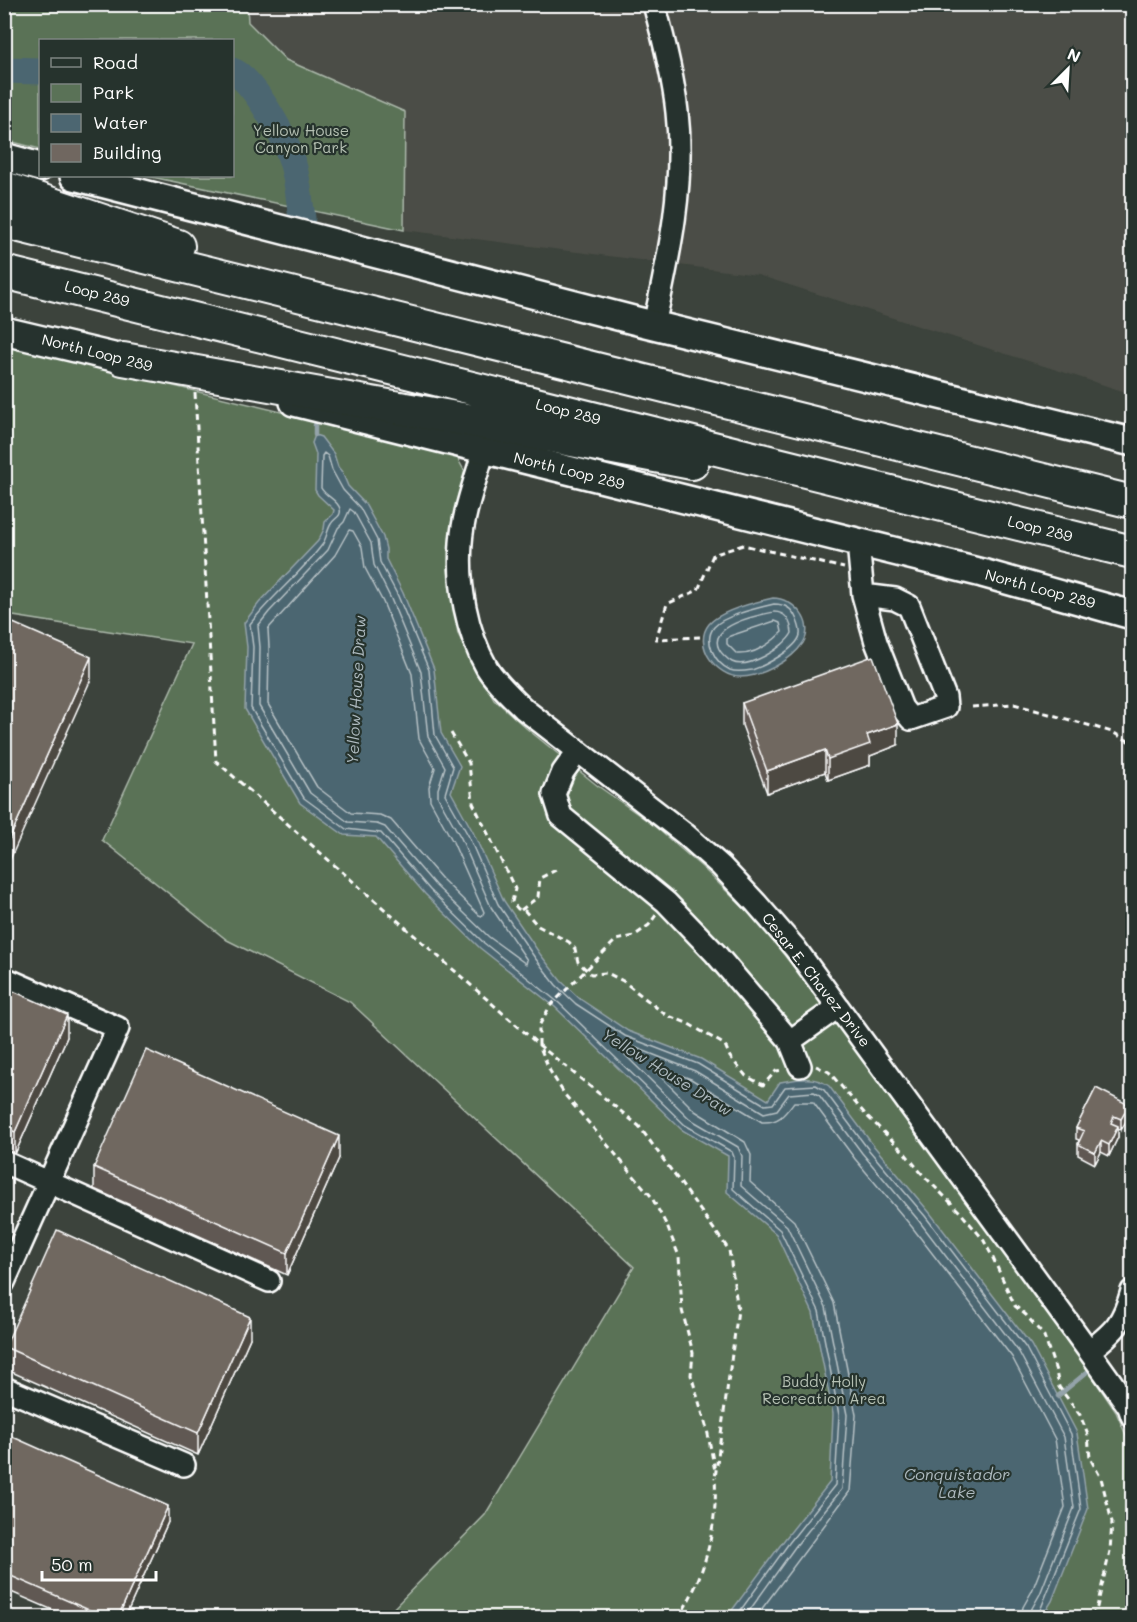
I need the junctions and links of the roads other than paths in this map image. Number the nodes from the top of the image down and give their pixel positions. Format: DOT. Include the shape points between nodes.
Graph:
graph roads {
  1 [pos="654,4"];
  2 [pos="4,157"];
  3 [pos="39,167"];
  4 [pos="78,177"];
  5 [pos="4,189"];
  6 [pos="4,222"];
  7 [pos="4,272"];
  8 [pos="330,302"];
  9 [pos="654,326"];
  10 [pos="4,331"];
  11 [pos="123,359"];
  12 [pos="1132,442"];
  13 [pos="484,449"];
  14 [pos="1132,500"];
  15 [pos="938,503"];
  16 [pos="858,543"];
  17 [pos="1132,552"];
  18 [pos="862,595"];
  19 [pos="1132,615"];
  20 [pos="578,751"];
  21 [pos="4,978"];
  22 [pos="838,1007"];
  23 [pos="790,1041"];
  24 [pos="800,1066"];
  25 [pos="4,1162"];
  26 [pos="49,1182"];
  27 [pos="269,1281"];
  28 [pos="4,1282"];
  29 [pos="1132,1291"];
  30 [pos="1089,1351"];
  31 [pos="4,1388"];
  32 [pos="1132,1416"];
  33 [pos="184,1465"];
  1 -- 9 [label="street" via="673,82 678,163 672,232"];
  2 -- 3 [label="main road"];
  4 -- 9 [label="main road"];
  5 -- 8 [label="highway" via="247,269"];
  6 -- 8 [label="highway"];
  7 -- 15 [label="highway, Loop 289"];
  8 -- 14 [label="highway"];
  9 -- 12 [label="main road"];
  10 -- 11 [label="main road, North Loop 289"];
  11 -- 13 [label="main road, North Loop 289"];
  11 -- 15 [label="highway" via="666,458 884,504"];
  13 -- 16 [label="main road, North Loop 289"];
  13 -- 20 [label="street, Cesar E. Chavez Drive" via="461,542 462,594 468,621 488,669 503,689"];
  15 -- 17 [label="highway, Loop 289"];
  16 -- 18 [label="street"];
  16 -- 19 [label="main road, North Loop 289"];
  18 -- 18 [label="street" via="902,708 911,719 946,707 909,606 895,599"];
  20 -- 22 [label="street, Cesar E. Chavez Drive" via="721,866 795,948"];
  20 -- 23 [label="street" via="563,772 555,794 561,816 666,902"];
  21 -- 26 [label="street" via="118,1028"];
  22 -- 23 [label="street"];
  22 -- 30 [label="street, Cesar E. Chavez Drive"];
  23 -- 24 [label="street"];
  25 -- 26 [label="street"];
  26 -- 27 [label="street"];
  26 -- 28 [label="street"];
  29 -- 30 [label="street" via="1125,1315 1113,1332"];
  30 -- 32 [label="street, Cesar E. Chavez Drive"];
  31 -- 33 [label="street"];
}
